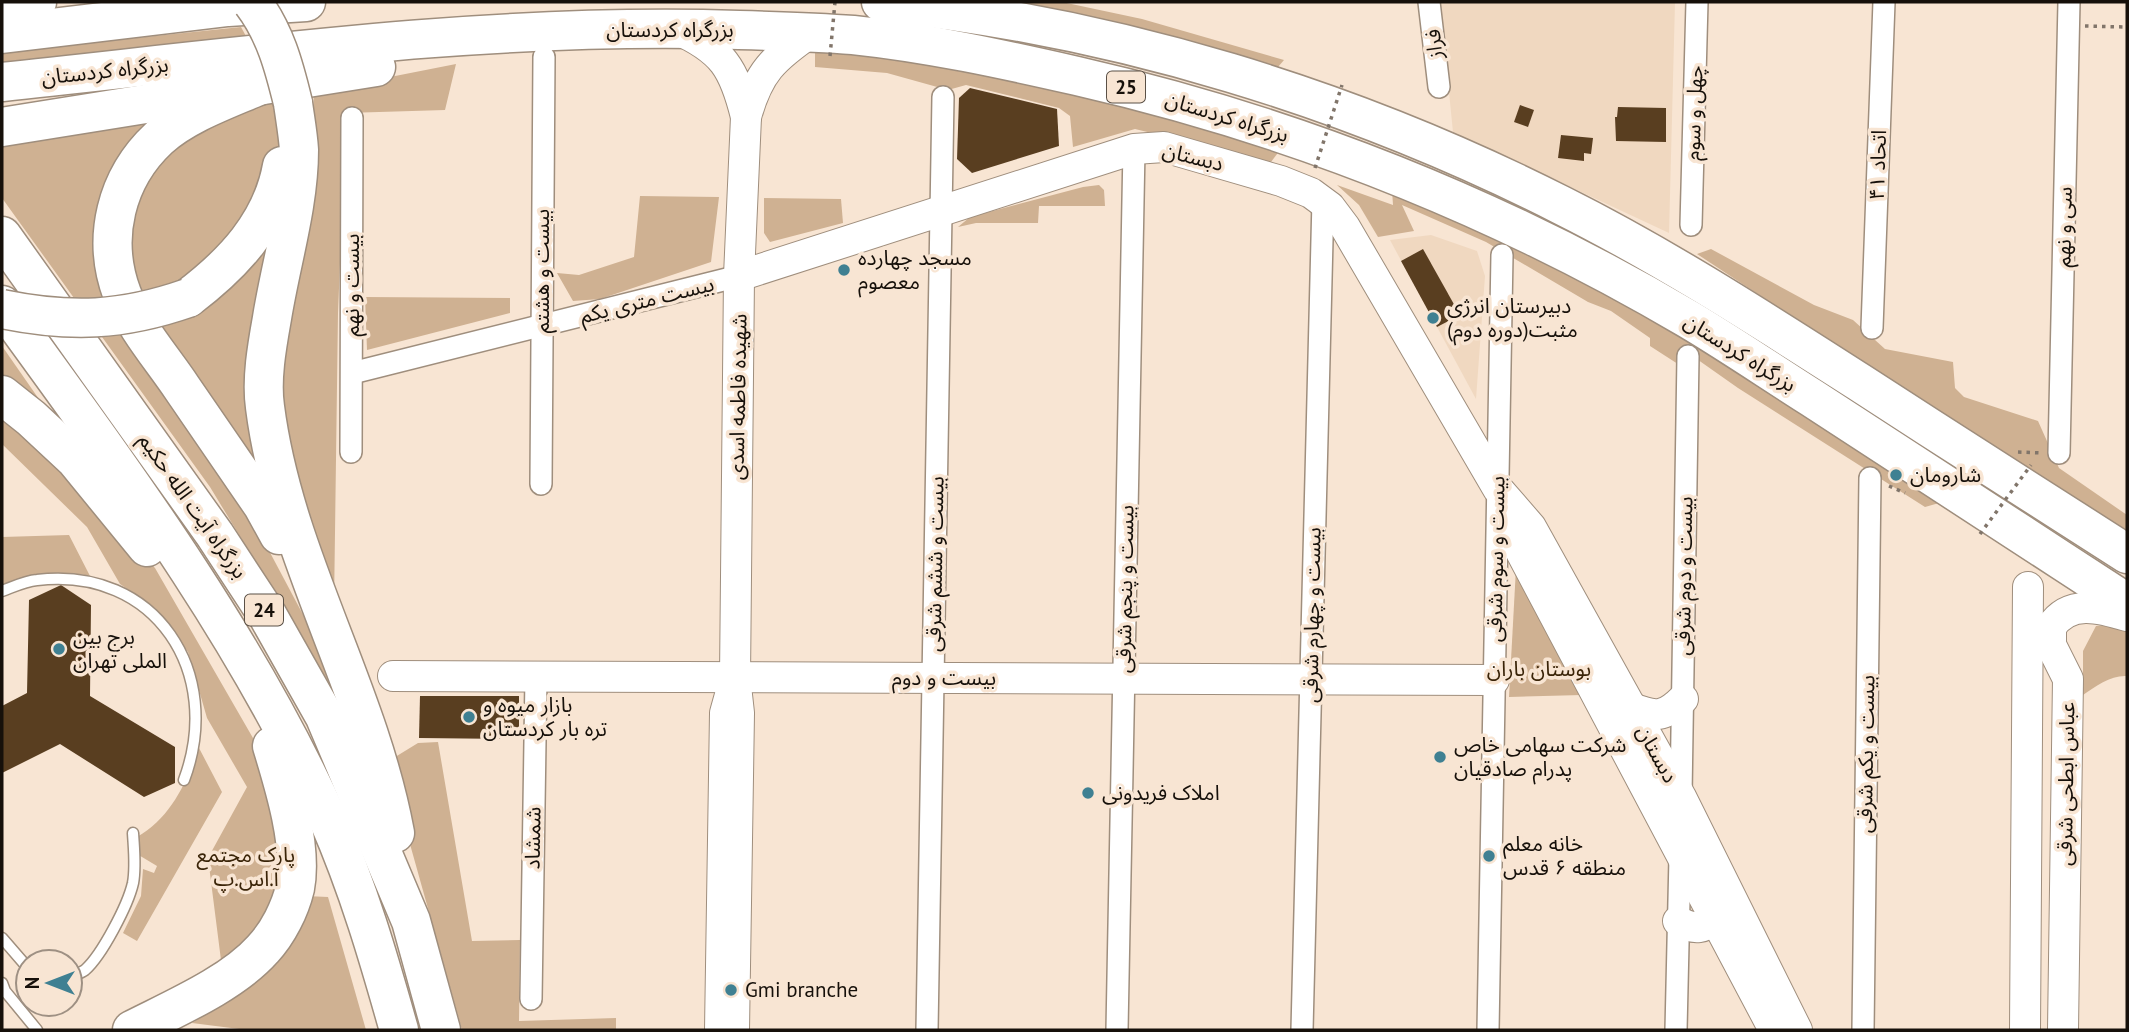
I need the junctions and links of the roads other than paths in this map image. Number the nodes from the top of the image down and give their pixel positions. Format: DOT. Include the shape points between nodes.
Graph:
graph roads {
  1 [pos="37,2"];
  2 [pos="252,2"];
  3 [pos="306,2"];
  4 [pos="881,2"];
  5 [pos="1429,2"];
  6 [pos="1697,2"];
  7 [pos="1884,2"];
  8 [pos="2069,2"];
  9 [pos="2,6"];
  10 [pos="672,28"];
  11 [pos="2,34"];
  12 [pos="533,44"];
  13 [pos="820,44"];
  14 [pos="2,82"];
  15 [pos="1439,87"];
  16 [pos="278,93"];
  17 [pos="943,97"];
  18 [pos="746,117"];
  19 [pos="352,118"];
  20 [pos="2,127"];
  21 [pos="1134,149"];
  22 [pos="1323,200"];
  23 [pos="941,212"];
  24 [pos="1691,225"];
  25 [pos="2,236"];
  26 [pos="1502,255"];
  27 [pos="739,276"];
  28 [pos="2,307"];
  29 [pos="542,326"];
  30 [pos="1872,328"];
  31 [pos="1688,356"];
  32 [pos="352,373"];
  33 [pos="2,395"];
  34 [pos="351,452"];
  35 [pos="2059,453"];
  36 [pos="1870,478"];
  37 [pos="541,484"];
  38 [pos="1498,489"];
  39 [pos="2127,554"];
  40 [pos="2028,587"];
  41 [pos="2,591"];
  42 [pos="2127,603"];
  43 [pos="2127,616"];
  44 [pos="326,619"];
  45 [pos="248,667"];
  46 [pos="393,676"];
  47 [pos="536,677"];
  48 [pos="735,677"];
  49 [pos="933,678"];
  50 [pos="1124,679"];
  51 [pos="2028,679"];
  52 [pos="2067,679"];
  53 [pos="1311,680"];
  54 [pos="1494,680"];
  55 [pos="1683,699"];
  56 [pos="1632,708"];
  57 [pos="184,780"];
  58 [pos="1681,797"];
  59 [pos="133,834"];
  60 [pos="1681,854"];
  61 [pos="1711,912"];
  62 [pos="411,921"];
  63 [pos="1678,921"];
  64 [pos="2,938"];
  65 [pos="14,952"];
  66 [pos="84,970"];
  67 [pos="2,983"];
  68 [pos="531,999"];
  69 [pos="37,1030"];
  70 [pos="132,1030"];
  71 [pos="399,1030"];
  72 [pos="441,1030"];
  73 [pos="720,1030"];
  74 [pos="734,1030"];
  75 [pos="927,1030"];
  76 [pos="1117,1030"];
  77 [pos="1302,1030"];
  78 [pos="1488,1030"];
  79 [pos="1676,1030"];
  80 [pos="1774,1030"];
  81 [pos="1797,1030"];
  82 [pos="1863,1030"];
  83 [pos="2025,1030"];
  84 [pos="2063,1030"];
  1 -- 9 [label="highway"];
  2 -- 16 [label="highway, bridge" via="283,61"];
  3 -- 11 [label="highway"];
  4 -- 39 [label="highway, بزرگراه کردستان / 25" via="978,14 1116,41 1282,90 1450,152 1562,205 1692,277"];
  5 -- 15 [label="street, فراز"];
  6 -- 24 [label="street, چهل و سوم"];
  7 -- 30 [label="street, اتحاد ۴۱"];
  8 -- 35 [label="street, سی و نهم"];
  10 -- 12 [label="highway, بزرگراه کردستان / 25"];
  10 -- 13 [label="highway, بزرگراه کردستان / 25"];
  10 -- 18 [label="street" via="719,54 736,81"];
  12 -- 14 [label="highway, بزرگراه کردستان / 25" via="409,38"];
  12 -- 16 [label="highway"];
  12 -- 29 [label="street, بیست و هشتم"];
  13 -- 18 [label="street" via="785,51 761,75"];
  13 -- 42 [label="highway, بزرگراه کردستان / 25" via="947,47 1152,93 1250,122 1410,180 1582,260 1689,319"];
  16 -- 20 [label="highway"];
  16 -- 28 [label="highway, bridge" via="281,172 274,195 244,248 219,274 188,298 153,310 63,319"];
  16 -- 44 [label="highway" via="299,148 297,186 270,329 264,403 280,489"];
  16 -- 44 [label="highway" via="204,110 160,137 122,188 113,248 122,294 141,329 263,506"];
  17 -- 23 [label="street, بیست و ششم شرقی"];
  18 -- 27 [label="street, شهیده فاطمه اسدی"];
  19 -- 32 [label="street, بیست و نهم"];
  21 -- 22 [label="street, دبستان" via="1164,148 1281,181"];
  21 -- 23 [label="street, دبستان"];
  21 -- 50 [label="street, بیست و پنجم شرقی"];
  22 -- 38 [label="street, دبستان" via="1345,227"];
  22 -- 53 [label="street, بیست و چهارم شرقی"];
  23 -- 27 [label="street, دبستان"];
  23 -- 49 [label="street, بیست و ششم شرقی"];
  25 -- 62 [label="highway, بزرگراه آیت الله حکیم / 24" via="268,616 325,717"];
  26 -- 38 [label="street, بیست و سوم شرقی"];
  27 -- 29 [label="street, بیست متری یکم"];
  27 -- 48 [label="street, شهیده فاطمه اسدی"];
  28 -- 45 [label="highway, بزرگراه آیت الله حکیم / 24" via="178,553"];
  29 -- 32 [label="street, بیست متری یکم"];
  29 -- 37 [label="street, بیست و هشتم"];
  31 -- 55 [label="street, بیست و دوم شرقی"];
  32 -- 34 [label="street, بیست و نهم"];
  33 -- 45 [label="highway" via="75,459"];
  36 -- 82 [label="street, بیست و یکم شرقی"];
  38 -- 54 [label="street, بیست و سوم شرقی"];
  38 -- 56 [label="street, دبستان" via="1531,527"];
  38 -- 60 [label="street, دبستان" via="1514,539"];
  40 -- 51 [label="street, عباس ابطحی شرقی"];
  41 -- 57 [label="lane" via="34,580 87,580 115,588 148,608 172,637 189,673 197,715"];
  43 -- 52 [label="street, عباس ابطحی شرقی" via="2072,608 2055,620 2050,627 2051,645"];
  44 -- 62 [label="highway" via="372,741"];
  45 -- 70 [label="highway" via="285,793 296,856 295,887 277,931 263,950 209,990"];
  45 -- 71 [label="highway, بزرگراه آیت الله حکیم / 24" via="328,820 362,909"];
  46 -- 47 [label="street, بیست و دوم"];
  47 -- 48 [label="street, بیست و دوم"];
  47 -- 68 [label="street, شمشاد"];
  48 -- 49 [label="street, بیست و دوم"];
  48 -- 73 [label="street, شهیده فاطمه اسدی" via="725,713"];
  48 -- 74 [label="street, شهیده فاطمه اسدی" via="739,713"];
  49 -- 50 [label="street, بیست و دوم"];
  49 -- 75 [label="street, بیست و ششم شرقی"];
  50 -- 53 [label="street, بیست و دوم"];
  50 -- 76 [label="street, بیست و پنجم شرقی"];
  51 -- 52 [label="street"];
  51 -- 83 [label="street, عباس ابطحی شرقی"];
  52 -- 84 [label="street, عباس ابطحی شرقی"];
  53 -- 54 [label="street, بیست و دوم"];
  53 -- 77 [label="street, بیست و چهارم شرقی"];
  54 -- 78 [label="street, بیست و سوم شرقی"];
  55 -- 56 [label="street" via="1665,713"];
  55 -- 58 [label="street, بیست و دوم شرقی"];
  56 -- 58 [label="street, دبستان"];
  58 -- 60 [label="street"];
  58 -- 81 [label="street, دبستان"];
  59 -- 66 [label="lane" via="132,884 112,933"];
  60 -- 61 [label="street, دبستان"];
  60 -- 63 [label="street"];
  61 -- 63 [label="street" via="1708,923 1698,928"];
  61 -- 80 [label="street, دبستان"];
  62 -- 72 [label="highway, بزرگراه آیت الله حکیم / 24"];
  63 -- 79 [label="street"];
  64 -- 65 [label="lane"];
  67 -- 69 [label="lane"];
}
